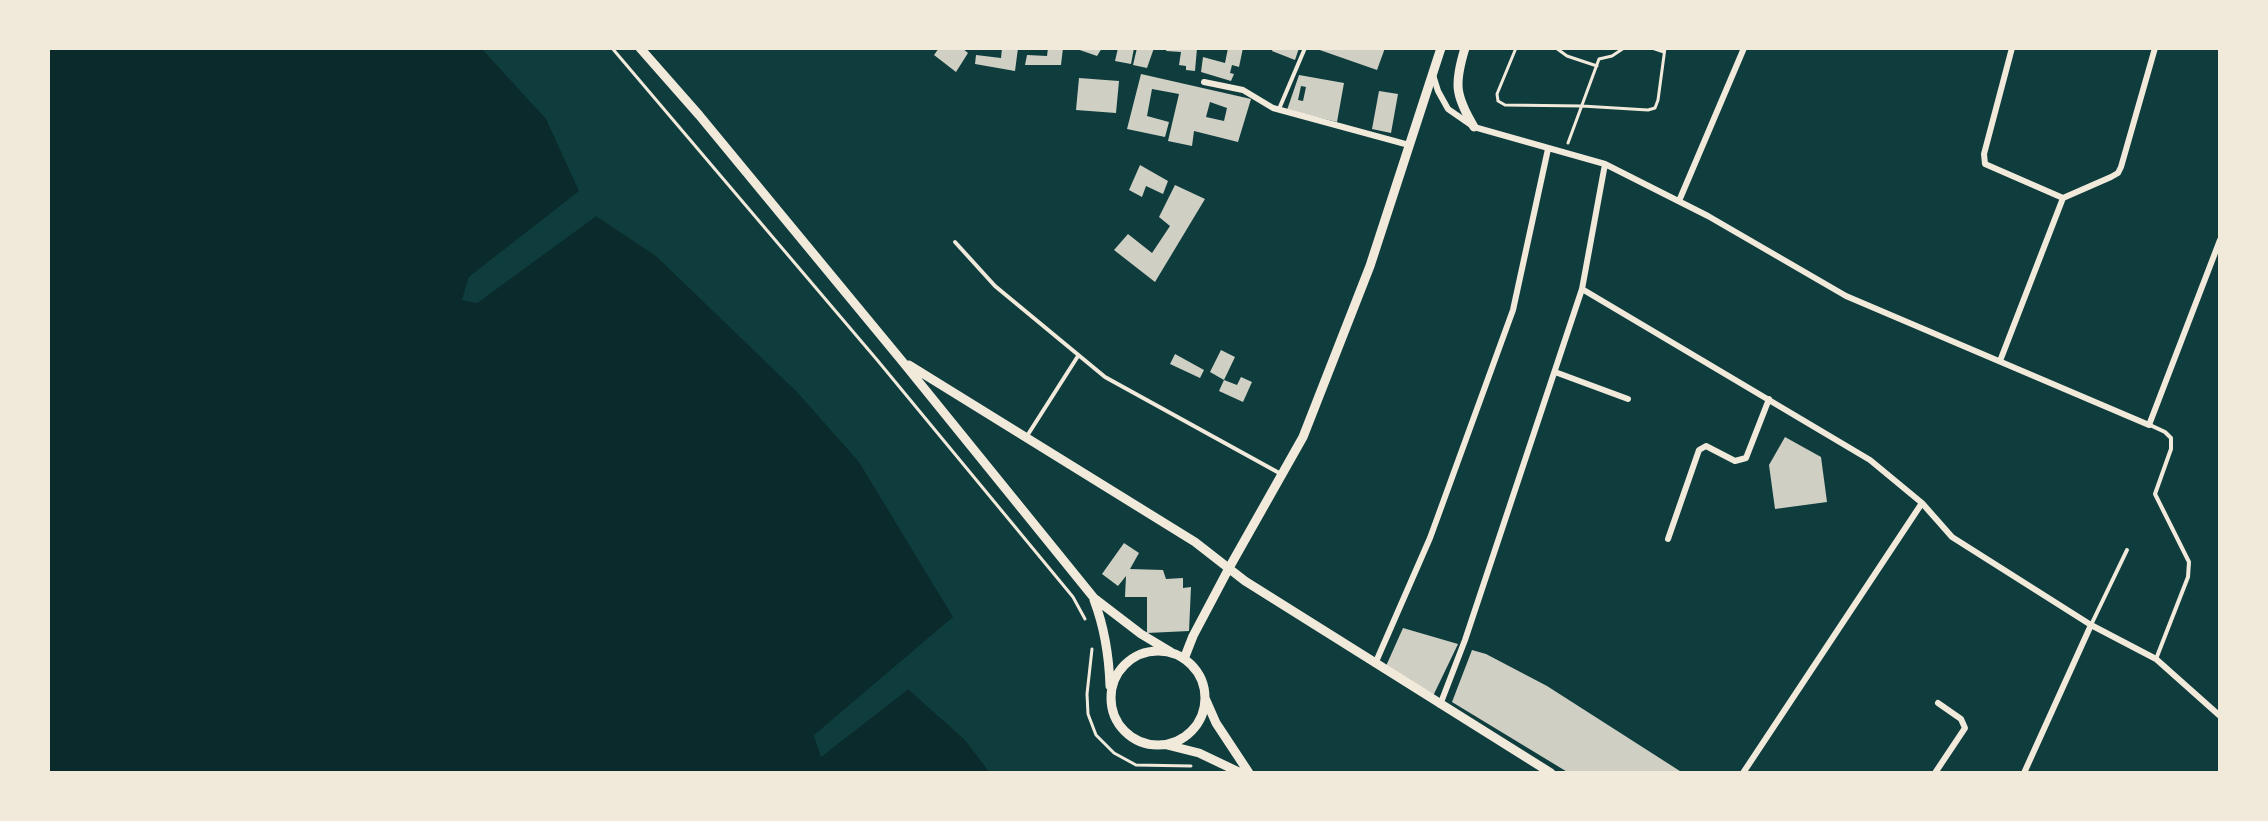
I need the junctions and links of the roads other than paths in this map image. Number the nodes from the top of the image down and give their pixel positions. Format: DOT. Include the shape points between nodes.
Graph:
graph roads {
  1 [pos="640,48"];
  2 [pos="1305,48"];
  3 [pos="1441,48"];
  4 [pos="1465,48"];
  5 [pos="1744,48"];
  6 [pos="2010,48"];
  7 [pos="2155,48"];
  8 [pos="1432,73"];
  9 [pos="1204,82"];
  10 [pos="1279,110"];
  11 [pos="1474,127"];
  12 [pos="1409,145"];
  13 [pos="1548,149"];
  14 [pos="1605,164"];
  15 [pos="2063,198"];
  16 [pos="1679,201"];
  17 [pos="2220,240"];
  18 [pos="955,242"];
  19 [pos="1582,289"];
  20 [pos="1078,356"];
  21 [pos="902,361"];
  22 [pos="2000,361"];
  23 [pos="1555,372"];
  24 [pos="1628,399"];
  25 [pos="1769,399"];
  26 [pos="2150,425"];
  27 [pos="1026,436"];
  28 [pos="1282,475"];
  29 [pos="1922,503"];
  30 [pos="1668,538"];
  31 [pos="2127,550"];
  32 [pos="1229,568"];
  33 [pos="1094,598"];
  34 [pos="2091,624"];
  35 [pos="1171,652"];
  36 [pos="1184,659"];
  37 [pos="2157,659"];
  38 [pos="1375,664"];
  39 [pos="1111,695"];
  40 [pos="1205,698"];
  41 [pos="1938,703"];
  42 [pos="1440,705"];
  43 [pos="2219,714"];
  44 [pos="1167,745"];
  45 [pos="1241,773"];
  46 [pos="1249,773"];
  47 [pos="1551,773"];
  48 [pos="1743,773"];
  49 [pos="1935,773"];
  50 [pos="2024,773"];
  1 -- 21 [label="street"];
  2 -- 10 [label="lane"];
  3 -- 8 [label="street"];
  4 -- 11 [label="street" via="1457,84 1461,106"];
  5 -- 16 [label="street"];
  6 -- 15 [label="street" via="1984,154 1985,164"];
  7 -- 15 [label="street" via="2118,173"];
  8 -- 11 [label="street" via="1448,109"];
  8 -- 12 [label="street"];
  9 -- 10 [label="street" via="1243,90"];
  10 -- 12 [label="street"];
  11 -- 13 [label="street"];
  12 -- 28 [label="street" via="1370,266 1303,437"];
  13 -- 14 [label="street"];
  13 -- 38 [label="street" via="1513,310 1430,538"];
  14 -- 16 [label="street"];
  14 -- 19 [label="street"];
  15 -- 22 [label="street"];
  16 -- 22 [label="street" via="1846,296"];
  17 -- 26 [label="street"];
  18 -- 20 [label="lane" via="995,286"];
  19 -- 23 [label="street"];
  19 -- 25 [label="street"];
  20 -- 27 [label="lane"];
  20 -- 28 [label="lane" via="1106,377"];
  21 -- 27 [label="street"];
  21 -- 33 [label="street"];
  22 -- 26 [label="street"];
  23 -- 24 [label="street"];
  23 -- 42 [label="street" via="1466,640"];
  25 -- 29 [label="street" via="1870,460"];
  25 -- 30 [label="street" via="1746,459 1735,461 1706,447 1699,450"];
  26 -- 37 [label="lane" via="2171,438 2171,449 2155,494 2189,562 2188,577"];
  27 -- 32 [label="street" via="1195,542"];
  28 -- 32 [label="street"];
  29 -- 34 [label="street" via="1952,537"];
  29 -- 48 [label="street"];
  31 -- 34 [label="lane"];
  32 -- 36 [label="street"];
  32 -- 38 [label="street"];
  33 -- 35 [label="street"];
  33 -- 39 [label="street" via="1109,655"];
  34 -- 37 [label="street"];
  34 -- 50 [label="street"];
  35 -- 36 [label="street"];
  35 -- 39 [label="street" via="1138,655 1124,665 1115,678"];
  36 -- 40 [label="street" via="1202,682"];
  37 -- 43 [label="street"];
  38 -- 42 [label="street"];
  39 -- 44 [label="street" via="1120,727 1133,739 1149,745"];
  40 -- 44 [label="street" via="1200,719 1186,736"];
  40 -- 46 [label="street" via="1216,723"];
  41 -- 49 [label="street" via="1961,719 1965,728"];
  42 -- 47 [label="street"];
  44 -- 45 [label="street" via="1199,753"];
}
